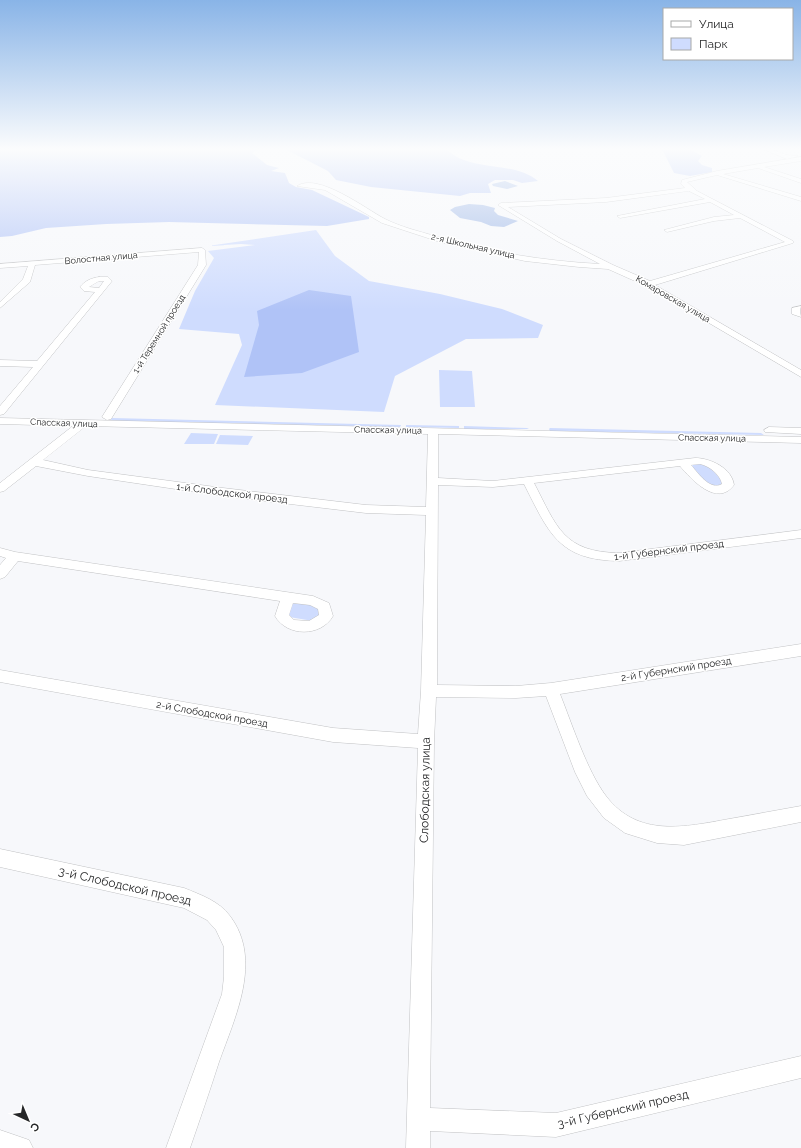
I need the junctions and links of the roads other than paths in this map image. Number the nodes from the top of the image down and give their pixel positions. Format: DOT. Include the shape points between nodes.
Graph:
graph roads {
  1 [pos="351,203"];
  2 [pos="538,203"];
  3 [pos="696,203"];
  4 [pos="715,203"];
  5 [pos="620,216"];
  6 [pos="741,216"];
  7 [pos="667,230"];
  8 [pos="202,250"];
  9 [pos="32,263"];
  10 [pos="0,266"];
  11 [pos="610,267"];
  12 [pos="650,283"];
  13 [pos="100,290"];
  14 [pos="0,306"];
  15 [pos="801,308"];
  16 [pos="801,315"];
  17 [pos="0,363"];
  18 [pos="39,364"];
  19 [pos="801,374"];
  20 [pos="0,413"];
  21 [pos="107,417"];
  22 [pos="0,421"];
  23 [pos="82,424"];
  24 [pos="535,430"];
  25 [pos="433,431"];
  26 [pos="801,431"];
  27 [pos="773,435"];
  28 [pos="801,440"];
  29 [pos="801,450"];
  30 [pos="34,462"];
  31 [pos="684,462"];
  32 [pos="433,481"];
  33 [pos="528,481"];
  34 [pos="0,489"];
  35 [pos="432,511"];
  36 [pos="801,534"];
  37 [pos="0,552"];
  38 [pos="15,556"];
  39 [pos="0,574"];
  40 [pos="288,597"];
  41 [pos="801,650"];
  42 [pos="0,676"];
  43 [pos="551,689"];
  44 [pos="429,691"];
  45 [pos="426,742"];
  46 [pos="801,814"];
  47 [pos="0,858"];
  48 [pos="801,1067"];
  49 [pos="418,1118"];
  50 [pos="0,1142"];
  51 [pos="21,1148"];
  52 [pos="178,1148"];
  53 [pos="418,1148"];
  1 -- 11 [label="street, 2-я Школьная улица" via="386,222 444,240 560,264"];
  2 -- 11 [label="street, Комаровская улица" via="501,204 559,240"];
  3 -- 5 [label="street"];
  4 -- 6 [label="street"];
  6 -- 7 [label="street" via="714,219"];
  6 -- 12 [label="street" via="791,242"];
  8 -- 9 [label="street, Волостная улица"];
  8 -- 21 [label="street, 1-й Теремной проезд" via="202,265"];
  9 -- 10 [label="street, Волостная улица"];
  9 -- 14 [label="street" via="27,280"];
  11 -- 12 [label="street, Комаровская улица"];
  12 -- 19 [label="street, Комаровская улица"];
  13 -- 18 [label="street"];
  15 -- 16 [label="street" via="795,310"];
  17 -- 18 [label="street"];
  18 -- 20 [label="street"];
  20 -- 21 [label="street, Спасская улица"];
  21 -- 24 [label="street, Спасская улица"];
  22 -- 23 [label="street, Спасская улица"];
  23 -- 25 [label="street, Спасская улица"];
  23 -- 30 [label="street"];
  24 -- 25 [label="street, Спасская улица"];
  24 -- 27 [label="street, Спасская улица"];
  25 -- 32 [label="street, Слободская улица"];
  26 -- 27 [label="street, Спасская улица"];
  27 -- 28 [label="street, Спасская улица"];
  27 -- 29 [label="street"];
  30 -- 34 [label="street"];
  30 -- 35 [label="street, 1-й Слободской проезд" via="88,473 223,492 366,509"];
  31 -- 33 [label="street"];
  32 -- 33 [label="street" via="493,484"];
  32 -- 35 [label="street, Слободская улица"];
  33 -- 36 [label="street, 1-й Губернский проезд" via="559,537 580,552 599,557 619,557"];
  35 -- 44 [label="street, Слободская улица"];
  37 -- 38 [label="street"];
  38 -- 39 [label="street"];
  38 -- 40 [label="street"];
  41 -- 43 [label="street, 2-й Губернский проезд"];
  42 -- 45 [label="street, 2-й Слободской проезд" via="333,735"];
  43 -- 44 [label="street, 2-й Губернский проезд" via="516,692"];
  43 -- 46 [label="street" via="593,792 613,815 639,831 669,837 684,836"];
  44 -- 45 [label="street, Слободская улица"];
  45 -- 49 [label="street, Слободская улица"];
  47 -- 52 [label="street, 3-й Слободской проезд" via="184,898 202,904 217,914 228,930 234,948 236,970 232,994"];
  48 -- 49 [label="street, 3-й Губернский проезд" via="556,1126"];
  49 -- 53 [label="street, Слободская улица"];
  50 -- 51 [label="street"];
}
